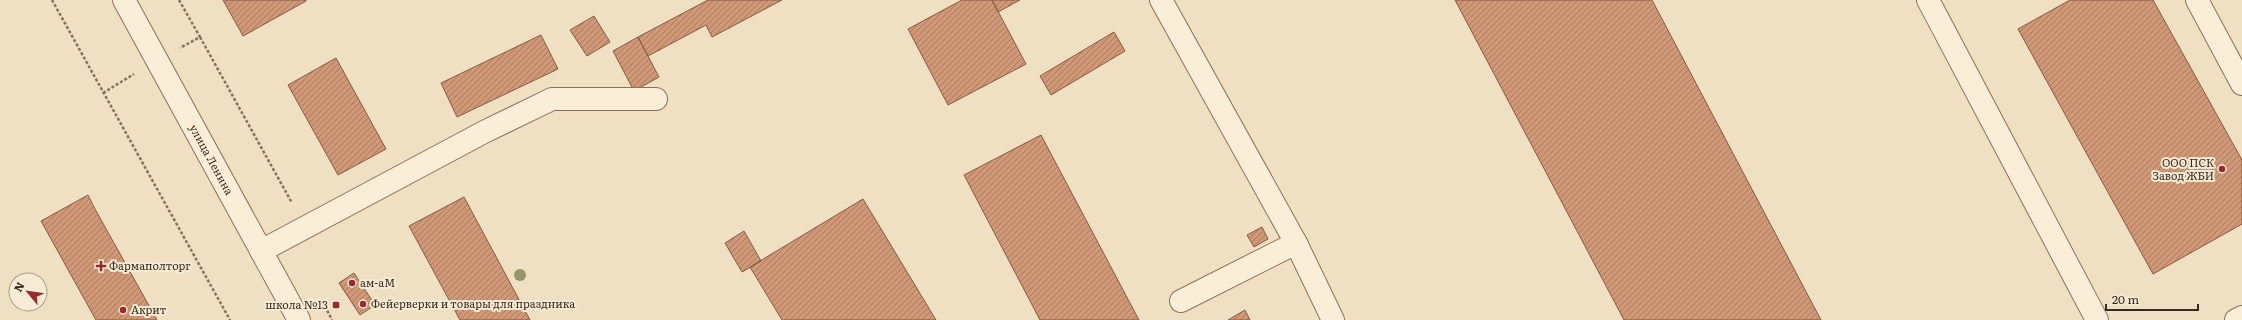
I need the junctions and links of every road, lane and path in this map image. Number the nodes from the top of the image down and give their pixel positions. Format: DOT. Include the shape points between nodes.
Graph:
graph roads {
  1 [pos="52,0"];
  2 [pos="124,0"];
  3 [pos="1161,0"];
  4 [pos="1928,0"];
  5 [pos="2197,0"];
  6 [pos="200,37"];
  7 [pos="2242,84"];
  8 [pos="656,99"];
  9 [pos="306,227"];
  10 [pos="1296,243"];
  11 [pos="261,251"];
  12 [pos="321,300"];
  13 [pos="1181,301"];
  14 [pos="2242,317"];
  15 [pos="230,320"];
  16 [pos="298,320"];
  17 [pos="332,320"];
  18 [pos="1333,320"];
  19 [pos="2097,320"];
  20 [pos="2236,320"];
  1 -- 15 [label="path"];
  2 -- 11 [label="street, улица Ленина"];
  3 -- 10 [label="street"];
  4 -- 19 [label="street"];
  5 -- 7 [label="street"];
  6 -- 9 [label="path"];
  8 -- 9 [label="street" via="552,99 484,132"];
  9 -- 11 [label="street"];
  10 -- 13 [label="street"];
  10 -- 18 [label="street"];
  11 -- 16 [label="street, улица Ленина"];
  12 -- 17 [label="path"];
  14 -- 20 [label="street"];
}
